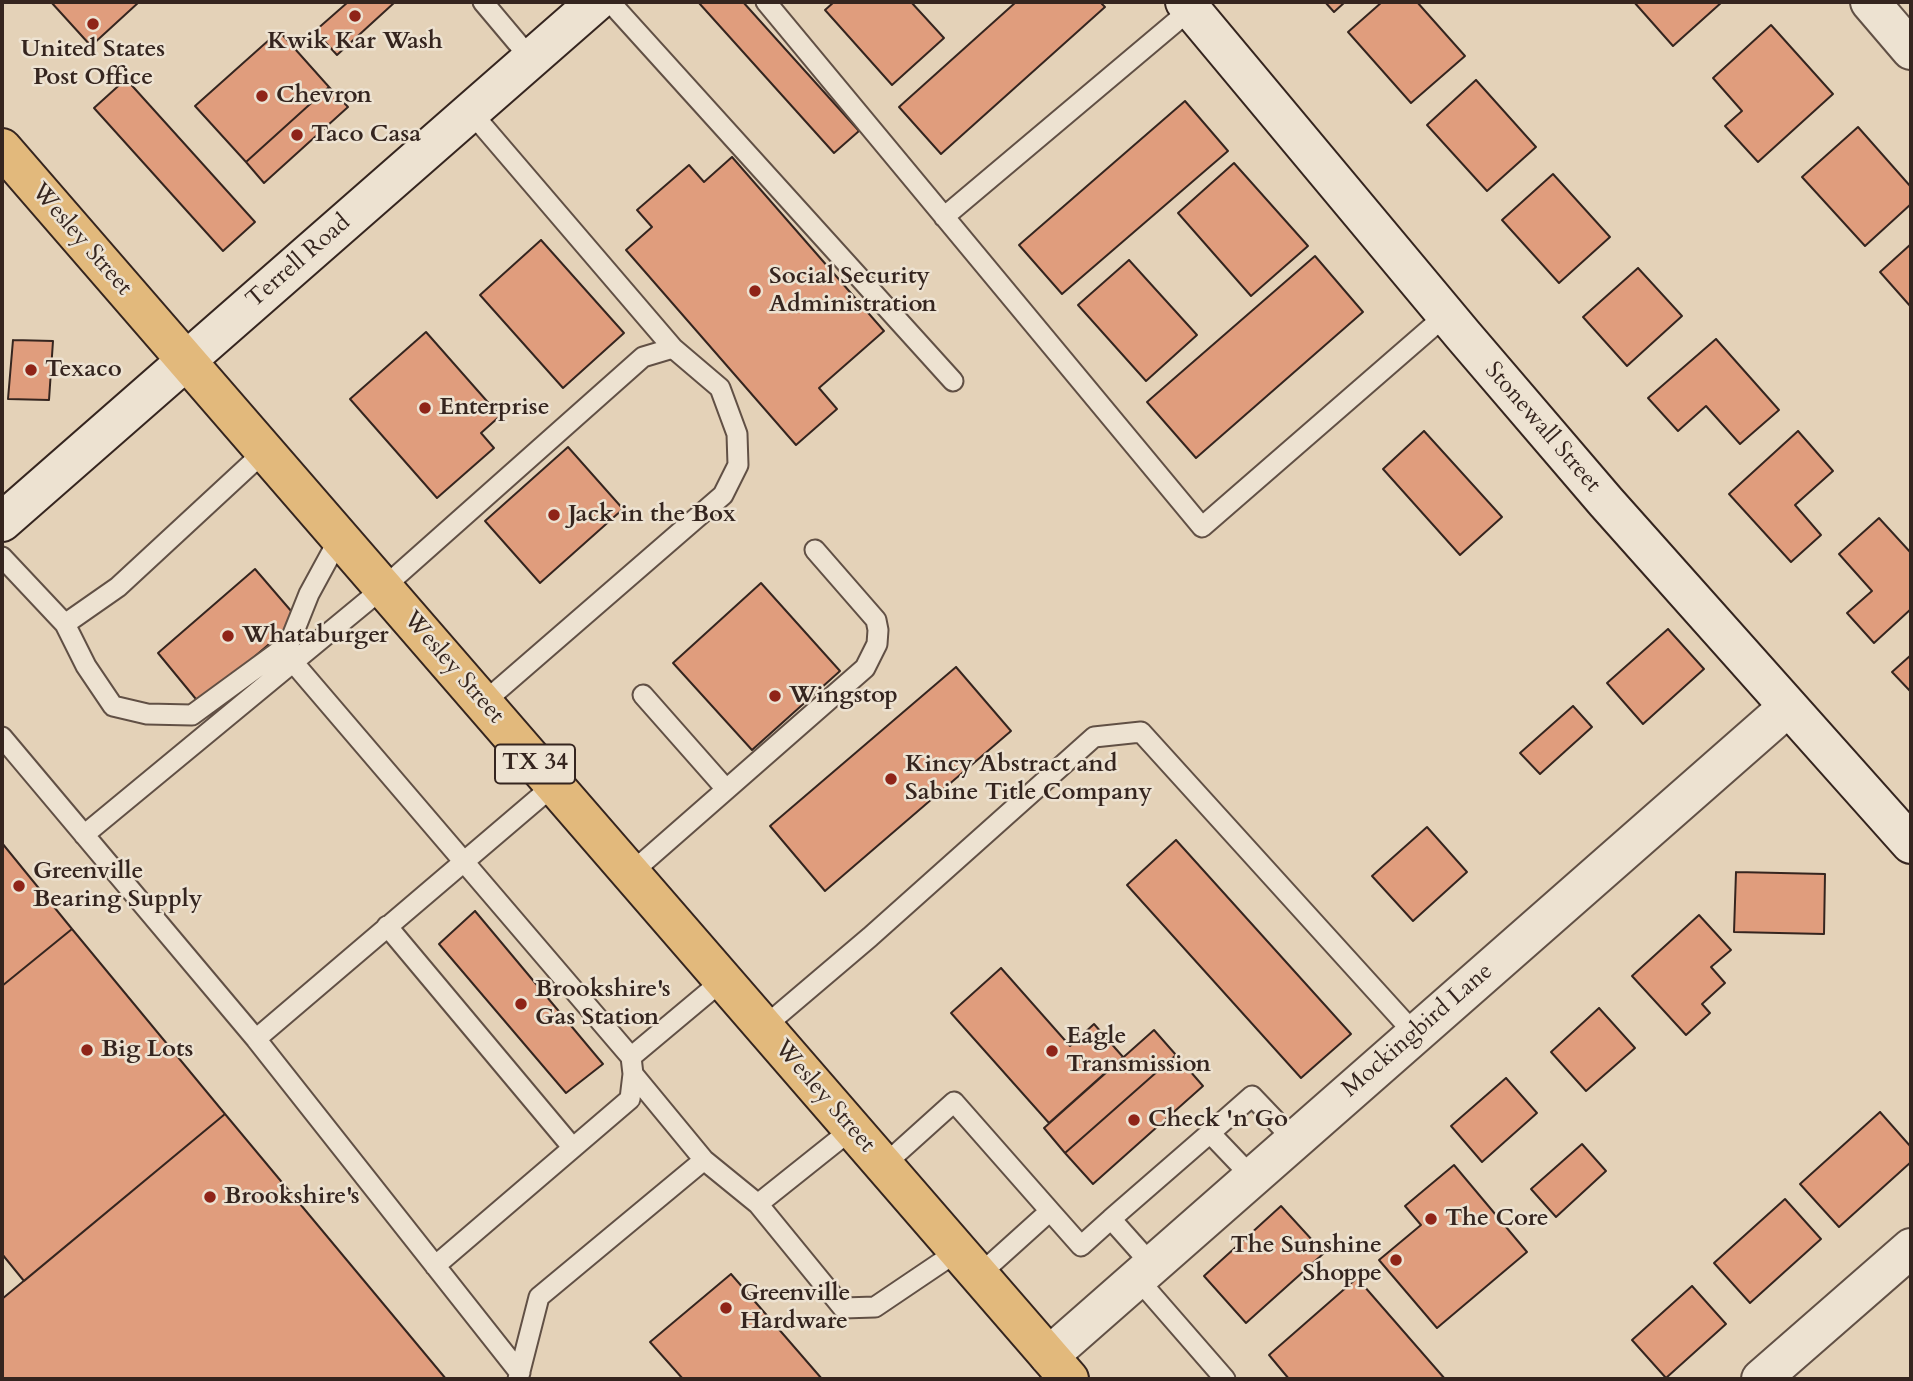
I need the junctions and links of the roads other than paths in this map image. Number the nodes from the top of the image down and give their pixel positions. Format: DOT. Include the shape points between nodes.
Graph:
graph roads {
  1 [pos="483,2"];
  2 [pos="596,2"];
  3 [pos="610,2"];
  4 [pos="766,2"];
  5 [pos="1870,2"];
  6 [pos="1188,6"];
  7 [pos="1911,50"];
  8 [pos="531,59"];
  9 [pos="470,111"];
  10 [pos="2,148"];
  11 [pos="944,218"];
  12 [pos="1446,315"];
  13 [pos="673,348"];
  14 [pos="186,361"];
  15 [pos="953,381"];
  16 [pos="265,451"];
  17 [pos="2,522"];
  18 [pos="340,537"];
  19 [pos="815,550"];
  20 [pos="2,557"];
  21 [pos="383,588"];
  22 [pos="65,624"];
  23 [pos="293,662"];
  24 [pos="643,695"];
  25 [pos="483,703"];
  26 [pos="1788,707"];
  27 [pos="2,737"];
  28 [pos="554,785"];
  29 [pos="726,789"];
  30 [pos="84,835"];
  31 [pos="1911,844"];
  32 [pos="464,860"];
  33 [pos="631,873"];
  34 [pos="387,926"];
  35 [pos="723,980"];
  36 [pos="764,1027"];
  37 [pos="1415,1034"];
  38 [pos="256,1039"];
  39 [pos="632,1065"];
  40 [pos="852,1129"];
  41 [pos="1210,1133"];
  42 [pos="1294,1140"];
  43 [pos="573,1148"];
  44 [pos="704,1160"];
  45 [pos="884,1165"];
  46 [pos="1252,1177"];
  47 [pos="758,1204"];
  48 [pos="1050,1211"];
  49 [pos="1111,1219"];
  50 [pos="1911,1248"];
  51 [pos="968,1263"];
  52 [pos="435,1266"];
  53 [pos="1145,1272"];
  54 [pos="1059,1368"];
  55 [pos="519,1376"];
  56 [pos="1225,1379"];
  57 [pos="1761,1379"];
  1 -- 8 [label="lane"];
  2 -- 8 [label="street, Terrell Road"];
  3 -- 15 [label="lane"];
  4 -- 11 [label="lane"];
  5 -- 7 [label="street"];
  6 -- 11 [label="lane"];
  6 -- 12 [label="street, Stonewall Street"];
  8 -- 9 [label="street, Terrell Road"];
  9 -- 13 [label="lane"];
  9 -- 14 [label="street, Terrell Road"];
  10 -- 14 [label="main road, Wesley Street / TX 34"];
  11 -- 12 [label="lane" via="1202,527"];
  12 -- 26 [label="street, Stonewall Street"];
  13 -- 21 [label="lane" via="643,357"];
  13 -- 25 [label="lane" via="720,388 737,434 738,465 723,495"];
  14 -- 16 [label="main road, Wesley Street / TX 34"];
  14 -- 17 [label="street, Terrell Road"];
  16 -- 18 [label="main road, Wesley Street / TX 34"];
  16 -- 22 [label="lane" via="118,587"];
  18 -- 21 [label="main road, Wesley Street / TX 34"];
  18 -- 22 [label="lane" via="289,644 192,715 147,715 113,706"];
  19 -- 29 [label="lane" via="876,620 877,644 865,668"];
  20 -- 22 [label="lane"];
  21 -- 23 [label="lane"];
  21 -- 25 [label="main road, Wesley Street / TX 34"];
  23 -- 30 [label="lane"];
  23 -- 32 [label="lane"];
  24 -- 29 [label="lane"];
  25 -- 28 [label="main road, Wesley Street / TX 34"];
  26 -- 31 [label="street, Stonewall Street"];
  26 -- 37 [label="street, Mockingbird Lane"];
  27 -- 30 [label="lane"];
  28 -- 32 [label="lane"];
  28 -- 33 [label="main road, Wesley Street / TX 34"];
  29 -- 33 [label="lane"];
  30 -- 38 [label="lane"];
  32 -- 34 [label="lane"];
  32 -- 39 [label="lane"];
  33 -- 35 [label="main road, Wesley Street / TX 34"];
  34 -- 38 [label="lane"];
  34 -- 43 [label="lane"];
  35 -- 36 [label="main road, Wesley Street / TX 34"];
  35 -- 39 [label="lane"];
  36 -- 37 [label="lane" via="1094,737 1141,732"];
  36 -- 40 [label="main road, Wesley Street / TX 34"];
  37 -- 42 [label="street, Mockingbird Lane"];
  38 -- 52 [label="lane"];
  39 -- 43 [label="lane" via="630,1098"];
  39 -- 44 [label="lane"];
  40 -- 45 [label="main road, Wesley Street / TX 34"];
  40 -- 47 [label="lane"];
  41 -- 42 [label="lane" via="1252,1096"];
  41 -- 46 [label="lane"];
  41 -- 49 [label="lane"];
  42 -- 46 [label="street, Mockingbird Lane"];
  43 -- 52 [label="lane"];
  44 -- 47 [label="lane"];
  44 -- 55 [label="lane" via="539,1297"];
  45 -- 48 [label="lane" via="954,1102"];
  45 -- 51 [label="main road, Wesley Street / TX 34"];
  46 -- 53 [label="street, Mockingbird Lane"];
  47 -- 51 [label="lane" via="843,1308 875,1307"];
  48 -- 49 [label="lane" via="1081,1246"];
  48 -- 51 [label="lane"];
  49 -- 53 [label="lane"];
  50 -- 57 [label="street"];
  51 -- 54 [label="main road, Wesley Street / TX 34"];
  52 -- 55 [label="lane"];
  53 -- 54 [label="street, Mockingbird Lane"];
  53 -- 56 [label="lane"];
}
